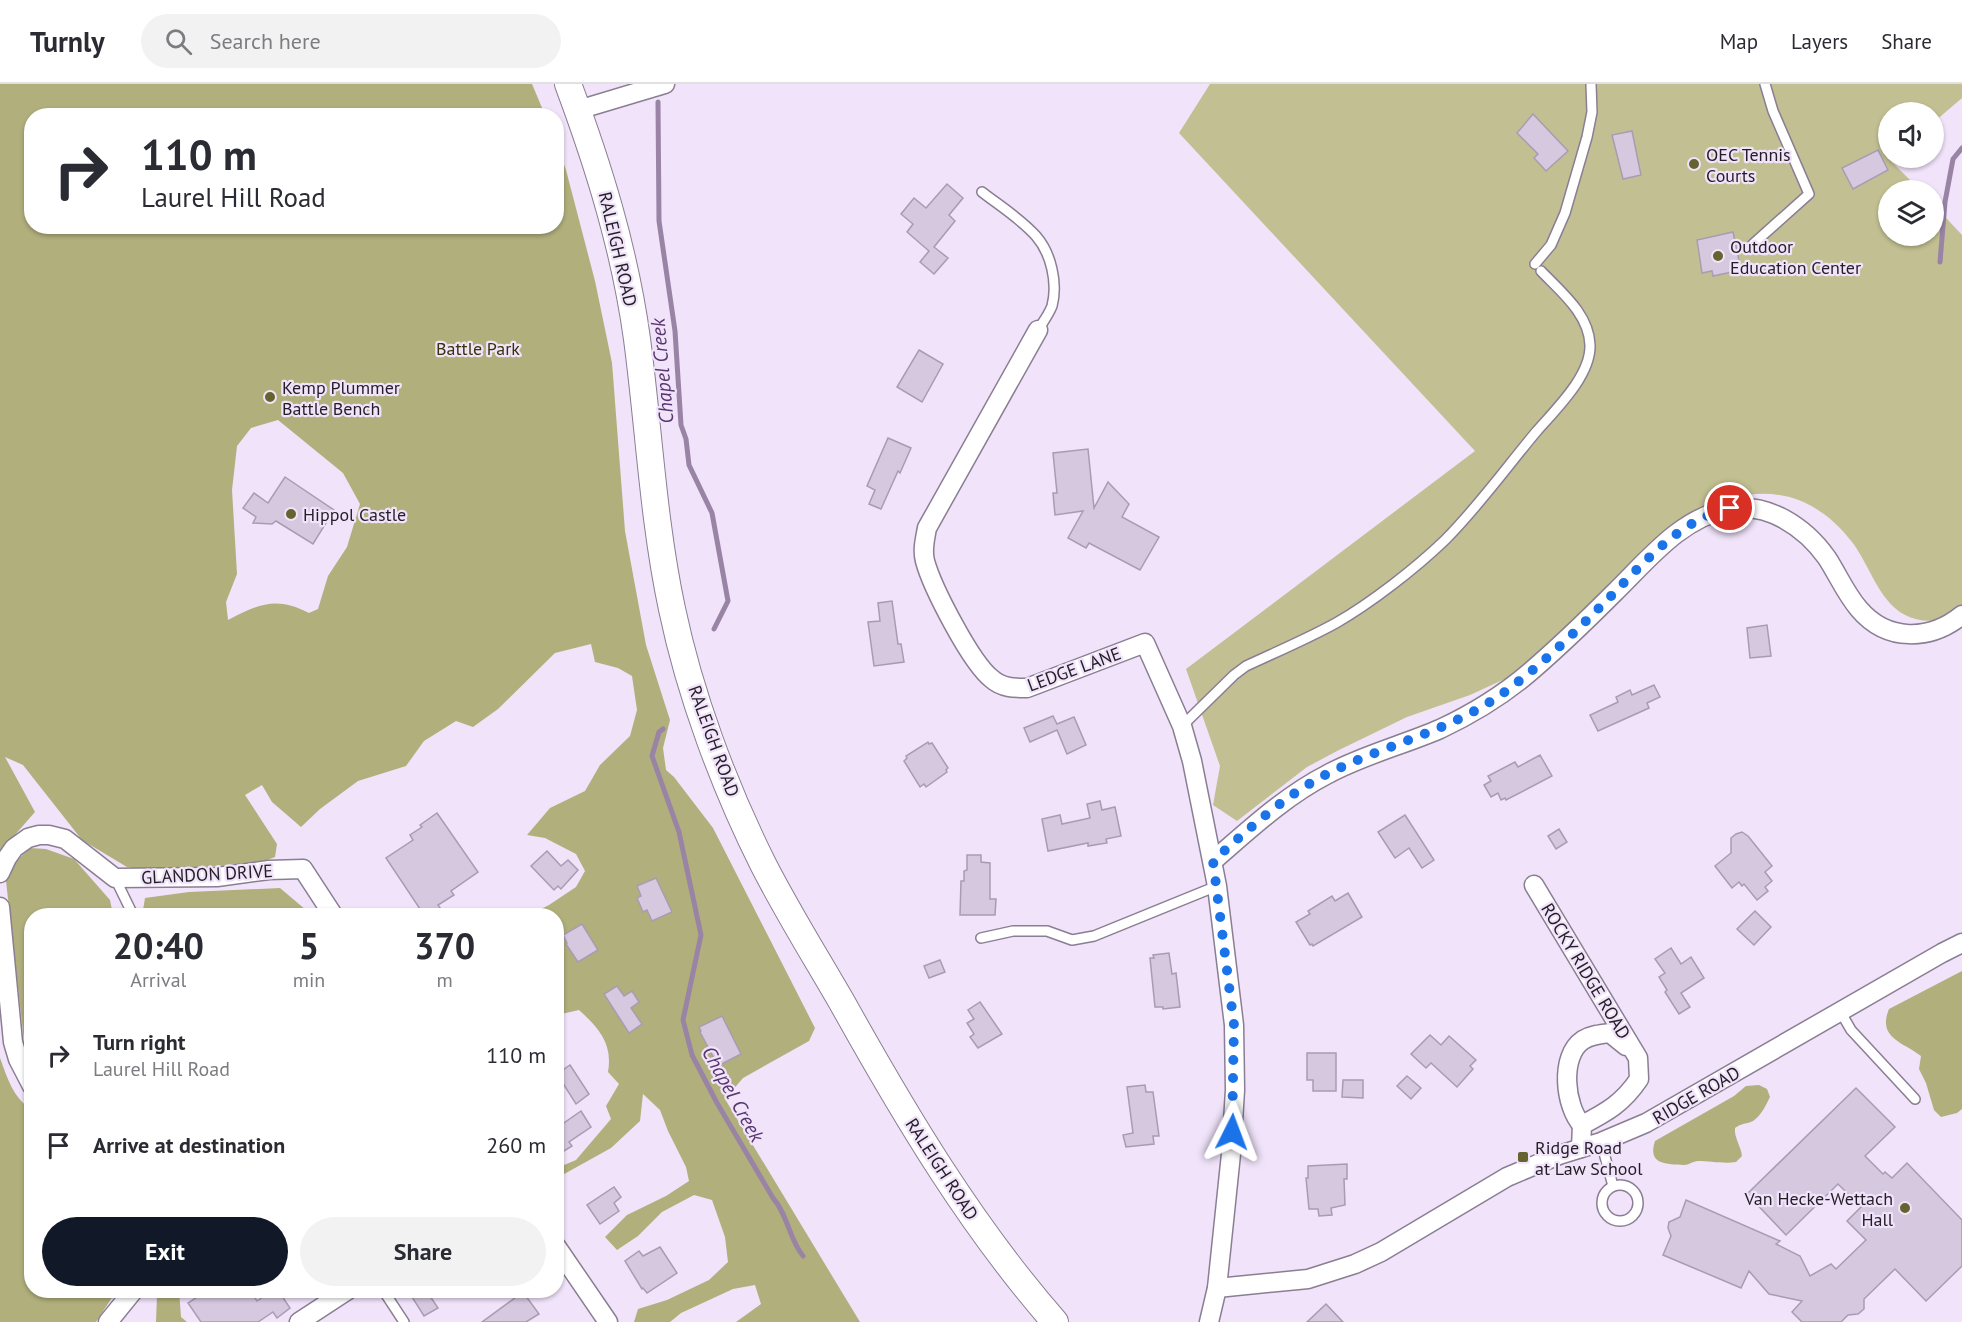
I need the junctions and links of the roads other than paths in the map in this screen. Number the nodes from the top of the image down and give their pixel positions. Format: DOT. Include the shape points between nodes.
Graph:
graph roads {
  1 [pos="568,84"];
  2 [pos="665,84"];
  3 [pos="1591,84"];
  4 [pos="1765,84"];
  5 [pos="578,110"];
  6 [pos="982,192"];
  7 [pos="1753,244"];
  8 [pos="1038,330"];
  9 [pos="1962,615"];
  10 [pos="1182,726"];
  11 [pos="1213,861"];
  12 [pos="0,873"];
  13 [pos="115,878"];
  14 [pos="1534,885"];
  15 [pos="1217,886"];
  16 [pos="0,907"];
  17 [pos="130,908"];
  18 [pos="328,908"];
  19 [pos="981,938"];
  20 [pos="1962,943"];
  21 [pos="1840,1011"];
  22 [pos="1638,1058"];
  23 [pos="24,1071"];
  24 [pos="1915,1099"];
  25 [pos="1582,1125"];
  26 [pos="1601,1142"];
  27 [pos="1581,1148"];
  28 [pos="1613,1186"];
  29 [pos="564,1258"];
  30 [pos="1217,1288"];
  31 [pos="128,1298"];
  32 [pos="336,1298"];
  33 [pos="388,1298"];
  34 [pos="108,1322"];
  35 [pos="299,1322"];
  36 [pos="404,1322"];
  37 [pos="608,1322"];
  38 [pos="1055,1322"];
  39 [pos="1209,1322"];
  1 -- 5 [label="main road, RALEIGH ROAD"];
  2 -- 5 [label="street"];
  3 -- 10 [label="lane" via="1592,112 1565,213 1538,268 1581,315 1590,347 1583,373 1444,540 1336,622 1246,666"];
  4 -- 7 [label="lane" via="1809,194"];
  5 -- 38 [label="main road, RALEIGH ROAD" via="614,221 628,284 659,541 673,612 712,745 763,864 925,1146 972,1218"];
  6 -- 8 [label="lane" via="1035,234 1047,254 1053,275 1052,305"];
  8 -- 10 [label="street, LEDGE LANE" via="927,528 925,560 943,604 991,679 1009,688 1027,688 1145,643"];
  9 -- 11 [label="street" via="1946,627 1922,635 1890,631 1859,610 1826,557 1794,525 1779,516 1746,507 1715,512 1674,535 1508,690 1438,729 1357,760 1295,792"];
  10 -- 11 [label="street, LEDGE LANE"];
  11 -- 15 [label="street, LEDGE LANE"];
  12 -- 13 [label="street, GLANDON DRIVE" via="14,849 28,838 49,835 64,839"];
  13 -- 17 [label="lane"];
  13 -- 18 [label="street, GLANDON DRIVE" via="217,877 303,869"];
  14 -- 22 [label="street, ROCKY RIDGE ROAD"];
  15 -- 19 [label="lane" via="1094,936 1072,939 1032,931"];
  15 -- 30 [label="street, LEDGE LANE" via="1234,1025 1234,1090"];
  16 -- 23 [label="street" via="13,1042"];
  20 -- 21 [label="street, RIDGE ROAD"];
  21 -- 24 [label="lane" via="1851,1030"];
  21 -- 26 [label="street, RIDGE ROAD" via="1646,1123"];
  22 -- 25 [label="street, ROCKY RIDGE ROAD" via="1639,1079 1631,1090 1613,1108"];
  22 -- 25 [label="street, ROCKY RIDGE ROAD" via="1610,1033 1581,1040 1567,1071 1567,1090 1574,1117"];
  25 -- 27 [label="street, ROCKY RIDGE ROAD"];
  26 -- 27 [label="street, RIDGE ROAD"];
  26 -- 28 [label="lane"];
  27 -- 30 [label="street, RIDGE ROAD" via="1507,1177 1381,1252 1345,1268 1283,1283"];
  28 -- 28 [label="lane" via="1605,1193 1602,1208 1613,1220 1628,1221 1638,1210 1638,1197 1628,1186"];
  29 -- 37 [label="street"];
  30 -- 39 [label="street, LEDGE LANE"];
  31 -- 34 [label="street"];
  32 -- 35 [label="street"];
  33 -- 36 [label="lane"];
}
